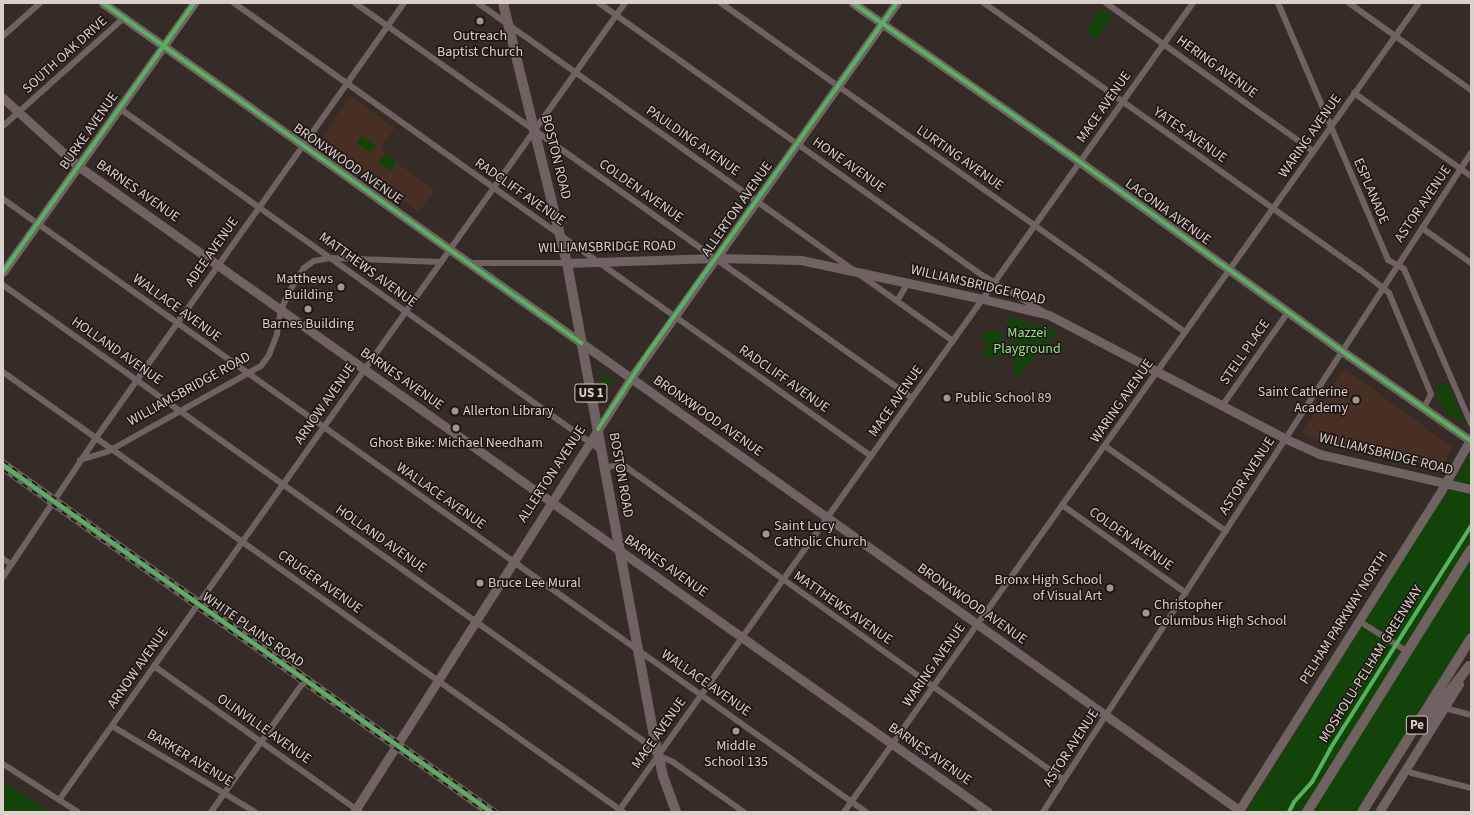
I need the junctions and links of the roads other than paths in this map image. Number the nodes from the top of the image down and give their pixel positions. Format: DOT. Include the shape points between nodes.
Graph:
graph roads {
  1 [pos="40,3"];
  2 [pos="103,3"];
  3 [pos="194,3"];
  4 [pos="234,3"];
  5 [pos="355,3"];
  6 [pos="404,3"];
  7 [pos="478,3"];
  8 [pos="502,3"];
  9 [pos="599,3"];
  10 [pos="625,3"];
  11 [pos="721,3"];
  12 [pos="853,3"];
  13 [pos="897,3"];
  14 [pos="984,3"];
  15 [pos="1106,3"];
  16 [pos="1192,3"];
  17 [pos="1278,3"];
  18 [pos="1349,3"];
  19 [pos="1420,3"];
  20 [pos="616,15"];
  21 [pos="124,18"];
  22 [pos="508,24"];
  23 [pos="882,24"];
  24 [pos="388,26"];
  25 [pos="3,36"];
  26 [pos="1396,36"];
  27 [pos="1164,44"];
  28 [pos="163,46"];
  29 [pos="575,73"];
  30 [pos="347,84"];
  31 [pos="838,86"];
  32 [pos="1471,90"];
  33 [pos="1354,93"];
  34 [pos="3,98"];
  35 [pos="1123,102"];
  36 [pos="119,108"];
  37 [pos="19,112"];
  38 [pos="3,126"];
  39 [pos="1331,126"];
  40 [pos="535,131"];
  41 [pos="797,143"];
  42 [pos="303,146"];
  43 [pos="1314,151"];
  44 [pos="1471,153"];
  45 [pos="1080,162"];
  46 [pos="78,166"];
  47 [pos="1461,169"];
  48 [pos="1471,176"];
  49 [pos="494,188"];
  50 [pos="3,199"];
  51 [pos="756,201"];
  52 [pos="259,208"];
  53 [pos="1273,209"];
  54 [pos="38,223"];
  55 [pos="1035,226"];
  56 [pos="1422,228"];
  57 [pos="561,236"];
  58 [pos="450,250"];
  59 [pos="331,258"];
  60 [pos="715,258"];
  61 [pos="440,262"];
  62 [pos="468,263"];
  63 [pos="567,263"];
  64 [pos="600,263"];
  65 [pos="1471,263"];
  66 [pos="218,265"];
  67 [pos="1397,265"];
  68 [pos="1229,270"];
  69 [pos="3,272"];
  70 [pos="856,272"];
  71 [pos="995,282"];
  72 [pos="908,283"];
  73 [pos="3,285"];
  74 [pos="1382,288"];
  75 [pos="983,298"];
  76 [pos="897,301"];
  77 [pos="282,310"];
  78 [pos="406,312"];
  79 [pos="1288,312"];
  80 [pos="1049,315"];
  81 [pos="674,316"];
  82 [pos="177,323"];
  83 [pos="1185,332"];
  84 [pos="953,341"];
  85 [pos="581,343"];
  86 [pos="1342,351"];
  87 [pos="365,369"];
  88 [pos="3,372"];
  89 [pos="1158,372"];
  90 [pos="249,374"];
  91 [pos="630,378"];
  92 [pos="136,380"];
  93 [pos="912,398"];
  94 [pos="1222,406"];
  95 [pos="1424,408"];
  96 [pos="180,411"];
  97 [pos="1471,424"];
  98 [pos="324,427"];
  99 [pos="598,429"];
  100 [pos="96,438"];
  101 [pos="1286,439"];
  102 [pos="1471,439"];
  103 [pos="590,442"];
  104 [pos="1105,446"];
  105 [pos="112,449"];
  106 [pos="602,451"];
  107 [pos="871,456"];
  108 [pos="80,460"];
  109 [pos="3,465"];
  110 [pos="605,468"];
  111 [pos="1446,482"];
  112 [pos="283,484"];
  113 [pos="1471,489"];
  114 [pos="53,501"];
  115 [pos="551,502"];
  116 [pos="1062,505"];
  117 [pos="827,518"];
  118 [pos="1226,531"];
  119 [pos="242,542"];
  120 [pos="1471,550"];
  121 [pos="620,551"];
  122 [pos="3,559"];
  123 [pos="513,562"];
  124 [pos="12,564"];
  125 [pos="3,577"];
  126 [pos="783,580"];
  127 [pos="1186,593"];
  128 [pos="198,604"];
  129 [pos="476,621"];
  130 [pos="1359,622"];
  131 [pos="977,625"];
  132 [pos="742,637"];
  133 [pos="1471,638"];
  134 [pos="638,650"];
  135 [pos="1408,652"];
  136 [pos="1470,665"];
  137 [pos="154,666"];
  138 [pos="305,680"];
  139 [pos="438,681"];
  140 [pos="933,687"];
  141 [pos="701,695"];
  142 [pos="1445,708"];
  143 [pos="1471,715"];
  144 [pos="1106,716"];
  145 [pos="112,726"];
  146 [pos="261,742"];
  147 [pos="892,744"];
  148 [pos="397,745"];
  149 [pos="1399,754"];
  150 [pos="658,756"];
  151 [pos="3,764"];
  152 [pos="1406,770"];
  153 [pos="1064,780"];
  154 [pos="1471,788"];
  155 [pos="225,792"];
  156 [pos="59,800"];
  157 [pos="852,802"];
  158 [pos="357,811"];
  159 [pos="620,811"];
  160 [pos="1239,811"];
  161 [pos="78,812"];
  162 [pos="211,812"];
  163 [pos="256,812"];
  164 [pos="491,812"];
  165 [pos="676,812"];
  166 [pos="744,812"];
  167 [pos="844,812"];
  168 [pos="866,812"];
  169 [pos="988,812"];
  170 [pos="1043,812"];
  171 [pos="1307,812"];
  172 [pos="1362,812"];
  173 [pos="1379,812"];
  1 -- 25 [label="street"];
  2 -- 21 [label="street, BRONXWOOD AVENUE"];
  3 -- 28 [label="street, BURKE AVENUE"];
  4 -- 30 [label="street, RADCLIFF AVENUE"];
  5 -- 24 [label="street, COLDEN AVENUE"];
  6 -- 24 [label="street, ADEE AVENUE"];
  7 -- 22 [label="street, PAULDING AVENUE"];
  8 -- 22 [label="main road, BOSTON ROAD / US 1"];
  9 -- 20 [label="street, HONE AVENUE"];
  10 -- 20 [label="street, ARNOW AVENUE"];
  11 -- 31 [label="street, LURTING AVENUE"];
  12 -- 23 [label="street, LACONIA AVENUE"];
  13 -- 23 [label="street, ALLERTON AVENUE"];
  14 -- 35 [label="street, YATES AVENUE"];
  15 -- 27 [label="street, HERING AVENUE"];
  16 -- 27 [label="street, MACE AVENUE"];
  17 -- 39 [label="street, ESPLANADE"];
  18 -- 26 [label="street"];
  19 -- 26 [label="street, WARING AVENUE"];
  20 -- 29 [label="street, ARNOW AVENUE"];
  20 -- 41 [label="street, HONE AVENUE"];
  21 -- 28 [label="street, BRONXWOOD AVENUE"];
  21 -- 37 [label="street, SOUTH OAK DRIVE"];
  22 -- 29 [label="street, PAULDING AVENUE"];
  22 -- 40 [label="main road, BOSTON ROAD / US 1"];
  23 -- 31 [label="street, ALLERTON AVENUE"];
  23 -- 45 [label="street, LACONIA AVENUE"];
  24 -- 30 [label="street, ADEE AVENUE"];
  24 -- 40 [label="street, COLDEN AVENUE"];
  26 -- 32 [label="street"];
  26 -- 33 [label="street, WARING AVENUE"];
  27 -- 35 [label="street, MACE AVENUE"];
  27 -- 43 [label="street, HERING AVENUE"];
  28 -- 36 [label="street, BURKE AVENUE"];
  28 -- 42 [label="street, BRONXWOOD AVENUE"];
  29 -- 40 [label="street, ARNOW AVENUE"];
  29 -- 51 [label="street, PAULDING AVENUE"];
  30 -- 42 [label="street, ADEE AVENUE"];
  30 -- 49 [label="street, RADCLIFF AVENUE"];
  31 -- 41 [label="street, ALLERTON AVENUE"];
  31 -- 55 [label="street, LURTING AVENUE"];
  33 -- 39 [label="street, WARING AVENUE"];
  33 -- 47 [label="street"];
  34 -- 37 [label="street, BARNES AVENUE"];
  35 -- 45 [label="street, MACE AVENUE"];
  35 -- 53 [label="street, YATES AVENUE"];
  36 -- 46 [label="street, BURKE AVENUE"];
  36 -- 52 [label="street, MATTHEWS AVENUE"];
  37 -- 38 [label="street, SOUTH OAK DRIVE"];
  37 -- 46 [label="street, BARNES AVENUE"];
  39 -- 43 [label="street, WARING AVENUE"];
  39 -- 67 [label="street, ESPLANADE" via="1388,260"];
  40 -- 49 [label="street, ARNOW AVENUE"];
  40 -- 57 [label="main road, BOSTON ROAD / US 1"];
  40 -- 60 [label="street, COLDEN AVENUE"];
  41 -- 51 [label="street, ALLERTON AVENUE"];
  41 -- 71 [label="street, HONE AVENUE"];
  42 -- 52 [label="street, ADEE AVENUE"];
  42 -- 58 [label="street, BRONXWOOD AVENUE"];
  43 -- 53 [label="street, WARING AVENUE"];
  44 -- 47 [label="street, ASTOR AVENUE"];
  45 -- 55 [label="street, MACE AVENUE"];
  45 -- 68 [label="street, LACONIA AVENUE"];
  46 -- 54 [label="street, BURKE AVENUE"];
  46 -- 66 [label="street, BARNES AVENUE"];
  47 -- 48 [label="street"];
  47 -- 56 [label="street, ASTOR AVENUE"];
  49 -- 57 [label="street, RADCLIFF AVENUE"];
  49 -- 58 [label="street, ARNOW AVENUE"];
  50 -- 54 [label="street, WALLACE AVENUE"];
  51 -- 60 [label="street, ALLERTON AVENUE"];
  51 -- 70 [label="street, PAULDING AVENUE"];
  52 -- 59 [label="street, MATTHEWS AVENUE"];
  52 -- 66 [label="street, ADEE AVENUE"];
  53 -- 68 [label="street, WARING AVENUE"];
  53 -- 74 [label="street, YATES AVENUE"];
  54 -- 69 [label="street, BURKE AVENUE"];
  54 -- 82 [label="street, WALLACE AVENUE"];
  55 -- 71 [label="street, MACE AVENUE"];
  55 -- 83 [label="street, LURTING AVENUE"];
  56 -- 65 [label="street"];
  56 -- 67 [label="street, ASTOR AVENUE"];
  57 -- 63 [label="main road, BOSTON ROAD / US 1"];
  57 -- 64 [label="street, RADCLIFF AVENUE"];
  58 -- 61 [label="street, ARNOW AVENUE"];
  58 -- 62 [label="street, BRONXWOOD AVENUE"];
  59 -- 61 [label="street, WILLIAMSBRIDGE ROAD"];
  59 -- 77 [label="street, WILLIAMSBRIDGE ROAD" via="314,261 304,268 289,292"];
  59 -- 78 [label="street, MATTHEWS AVENUE"];
  60 -- 64 [label="street, WILLIAMSBRIDGE ROAD"];
  60 -- 70 [label="street, WILLIAMSBRIDGE ROAD" via="801,260"];
  60 -- 81 [label="street, ALLERTON AVENUE"];
  60 -- 93 [label="street, COLDEN AVENUE"];
  61 -- 78 [label="street, ARNOW AVENUE"];
  62 -- 63 [label="street, WILLIAMSBRIDGE ROAD"];
  62 -- 85 [label="street, BRONXWOOD AVENUE"];
  63 -- 64 [label="street, WILLIAMSBRIDGE ROAD"];
  63 -- 85 [label="main road, BOSTON ROAD / US 1"];
  64 -- 81 [label="street, RADCLIFF AVENUE"];
  66 -- 77 [label="street, BARNES AVENUE"];
  66 -- 82 [label="street, ADEE AVENUE"];
  67 -- 74 [label="street, ASTOR AVENUE"];
  67 -- 97 [label="street, ESPLANADE" via="1404,269"];
  68 -- 79 [label="street, LACONIA AVENUE"];
  68 -- 83 [label="street, WARING AVENUE"];
  70 -- 72 [label="street, WILLIAMSBRIDGE ROAD"];
  70 -- 76 [label="street, PAULDING AVENUE"];
  71 -- 75 [label="street, MACE AVENUE"];
  71 -- 80 [label="street, HONE AVENUE"];
  72 -- 75 [label="street, WILLIAMSBRIDGE ROAD"];
  72 -- 76 [label="street"];
  73 -- 92 [label="street, HOLLAND AVENUE"];
  74 -- 86 [label="street, ASTOR AVENUE"];
  74 -- 95 [label="street" via="1389,293 1431,394"];
  75 -- 80 [label="street, WILLIAMSBRIDGE ROAD"];
  75 -- 84 [label="street, MACE AVENUE"];
  76 -- 84 [label="street, PAULDING AVENUE"];
  77 -- 87 [label="street, BARNES AVENUE"];
  77 -- 90 [label="street, WILLIAMSBRIDGE ROAD" via="269,355"];
  78 -- 87 [label="street, ARNOW AVENUE"];
  78 -- 103 [label="street, MATTHEWS AVENUE"];
  79 -- 86 [label="street, LACONIA AVENUE"];
  79 -- 94 [label="street, STELL PLACE"];
  80 -- 89 [label="street, WILLIAMSBRIDGE ROAD"];
  81 -- 91 [label="street, ALLERTON AVENUE"];
  81 -- 107 [label="street, RADCLIFF AVENUE"];
  82 -- 90 [label="street, WALLACE AVENUE"];
  82 -- 92 [label="street, ADEE AVENUE"];
  83 -- 89 [label="street, WARING AVENUE"];
  84 -- 93 [label="street, MACE AVENUE"];
  85 -- 91 [label="street, BRONXWOOD AVENUE"];
  85 -- 99 [label="main road, BOSTON ROAD / US 1"];
  86 -- 95 [label="street, LACONIA AVENUE"];
  86 -- 101 [label="street, ASTOR AVENUE"];
  87 -- 98 [label="street, ARNOW AVENUE"];
  87 -- 115 [label="street, BARNES AVENUE"];
  88 -- 100 [label="street, CRUGER AVENUE"];
  89 -- 94 [label="street, WILLIAMSBRIDGE ROAD"];
  89 -- 104 [label="street, WARING AVENUE"];
  90 -- 96 [label="street, WILLIAMSBRIDGE ROAD"];
  90 -- 98 [label="street, WALLACE AVENUE"];
  91 -- 99 [label="street, ALLERTON AVENUE"];
  91 -- 117 [label="street, BRONXWOOD AVENUE"];
  92 -- 96 [label="street, HOLLAND AVENUE"];
  92 -- 100 [label="street, ADEE AVENUE"];
  93 -- 107 [label="street, MACE AVENUE"];
  94 -- 101 [label="street, WILLIAMSBRIDGE ROAD"];
  95 -- 102 [label="street, LACONIA AVENUE"];
  96 -- 105 [label="street, WILLIAMSBRIDGE ROAD"];
  96 -- 112 [label="street, HOLLAND AVENUE"];
  98 -- 112 [label="street, ARNOW AVENUE"];
  98 -- 123 [label="street, WALLACE AVENUE"];
  99 -- 103 [label="street, ALLERTON AVENUE"];
  99 -- 106 [label="main road, BOSTON ROAD / US 1"];
  100 -- 105 [label="street, CRUGER AVENUE"];
  100 -- 108 [label="street, ADEE AVENUE"];
  101 -- 111 [label="street, WILLIAMSBRIDGE ROAD" via="1319,454"];
  101 -- 118 [label="street, ASTOR AVENUE"];
  102 -- 111 [label="street, PELHAM PARKWAY NORTH"];
  103 -- 106 [label="street, MATTHEWS AVENUE"];
  103 -- 115 [label="street, ALLERTON AVENUE"];
  104 -- 116 [label="street, WARING AVENUE"];
  104 -- 118 [label="street"];
  105 -- 108 [label="street, WILLIAMSBRIDGE ROAD"];
  105 -- 119 [label="street, CRUGER AVENUE"];
  106 -- 110 [label="main road, BOSTON ROAD / US 1"];
  107 -- 117 [label="street, MACE AVENUE"];
  108 -- 114 [label="street, ADEE AVENUE"];
  109 -- 114 [label="street, WHITE PLAINS ROAD"];
  110 -- 121 [label="main road, BOSTON ROAD / US 1"];
  110 -- 126 [label="street, MATTHEWS AVENUE" via="617,465 626,467"];
  111 -- 113 [label="street, WILLIAMSBRIDGE ROAD"];
  111 -- 130 [label="street, PELHAM PARKWAY NORTH"];
  112 -- 119 [label="street, ARNOW AVENUE"];
  112 -- 129 [label="street, HOLLAND AVENUE"];
  114 -- 124 [label="street, ADEE AVENUE"];
  114 -- 128 [label="street, WHITE PLAINS ROAD"];
  115 -- 121 [label="street, BARNES AVENUE"];
  115 -- 123 [label="street, ALLERTON AVENUE"];
  116 -- 127 [label="street, COLDEN AVENUE"];
  116 -- 131 [label="street, WARING AVENUE"];
  117 -- 126 [label="street, MACE AVENUE"];
  117 -- 131 [label="street, BRONXWOOD AVENUE"];
  118 -- 127 [label="street, ASTOR AVENUE"];
  119 -- 128 [label="street, ARNOW AVENUE"];
  119 -- 139 [label="street, CRUGER AVENUE"];
  120 -- 135 [label="main road"];
  121 -- 132 [label="street, BARNES AVENUE"];
  121 -- 134 [label="main road, BOSTON ROAD / US 1"];
  122 -- 124 [label="street"];
  123 -- 129 [label="street, ALLERTON AVENUE"];
  123 -- 134 [label="street, WALLACE AVENUE"];
  124 -- 125 [label="street, ADEE AVENUE"];
  126 -- 132 [label="street, MACE AVENUE"];
  126 -- 140 [label="street, MATTHEWS AVENUE"];
  127 -- 144 [label="street, ASTOR AVENUE"];
  128 -- 137 [label="street, ARNOW AVENUE"];
  128 -- 138 [label="street, WHITE PLAINS ROAD"];
  129 -- 139 [label="street, ALLERTON AVENUE"];
  129 -- 150 [label="street, HOLLAND AVENUE" via="646,742"];
  130 -- 135 [label="street"];
  130 -- 160 [label="street, PELHAM PARKWAY NORTH"];
  131 -- 140 [label="street, WARING AVENUE"];
  131 -- 144 [label="street, BRONXWOOD AVENUE"];
  132 -- 141 [label="street, MACE AVENUE"];
  132 -- 147 [label="street, BARNES AVENUE"];
  133 -- 149 [label="main road, Pe"];
  134 -- 141 [label="street, WALLACE AVENUE"];
  134 -- 150 [label="main road, BOSTON ROAD / US 1"];
  135 -- 171 [label="main road"];
  136 -- 142 [label="street"];
  136 -- 149 [label="main road"];
  137 -- 145 [label="street, ARNOW AVENUE"];
  137 -- 146 [label="street, OLINVILLE AVENUE"];
  138 -- 146 [label="street"];
  138 -- 148 [label="street, WHITE PLAINS ROAD"];
  139 -- 148 [label="street, ALLERTON AVENUE"];
  139 -- 159 [label="street, CRUGER AVENUE"];
  140 -- 147 [label="street, WARING AVENUE"];
  140 -- 153 [label="street, MATTHEWS AVENUE"];
  141 -- 150 [label="street, MACE AVENUE"];
  141 -- 157 [label="street, WALLACE AVENUE"];
  142 -- 143 [label="street"];
  142 -- 152 [label="street"];
  144 -- 153 [label="street, ASTOR AVENUE"];
  144 -- 160 [label="street, BRONXWOOD AVENUE"];
  145 -- 155 [label="street, BARKER AVENUE"];
  145 -- 156 [label="street, ARNOW AVENUE"];
  146 -- 155 [label="street"];
  146 -- 158 [label="street, OLINVILLE AVENUE"];
  147 -- 157 [label="street, WARING AVENUE"];
  147 -- 169 [label="street, BARNES AVENUE"];
  148 -- 158 [label="street, ALLERTON AVENUE"];
  148 -- 164 [label="street, WHITE PLAINS ROAD"];
  149 -- 172 [label="main road, Pe"];
  150 -- 159 [label="street, MACE AVENUE"];
  150 -- 165 [label="main road, BOSTON ROAD / US 1"];
  150 -- 166 [label="street, HOLLAND AVENUE" via="673,762"];
  151 -- 156 [label="street"];
  152 -- 154 [label="street"];
  152 -- 173 [label="street"];
  153 -- 170 [label="street, ASTOR AVENUE"];
  155 -- 162 [label="street"];
  155 -- 163 [label="street, BARKER AVENUE"];
  156 -- 161 [label="street"];
  157 -- 167 [label="street, WARING AVENUE"];
  157 -- 168 [label="street, WALLACE AVENUE"];
}
